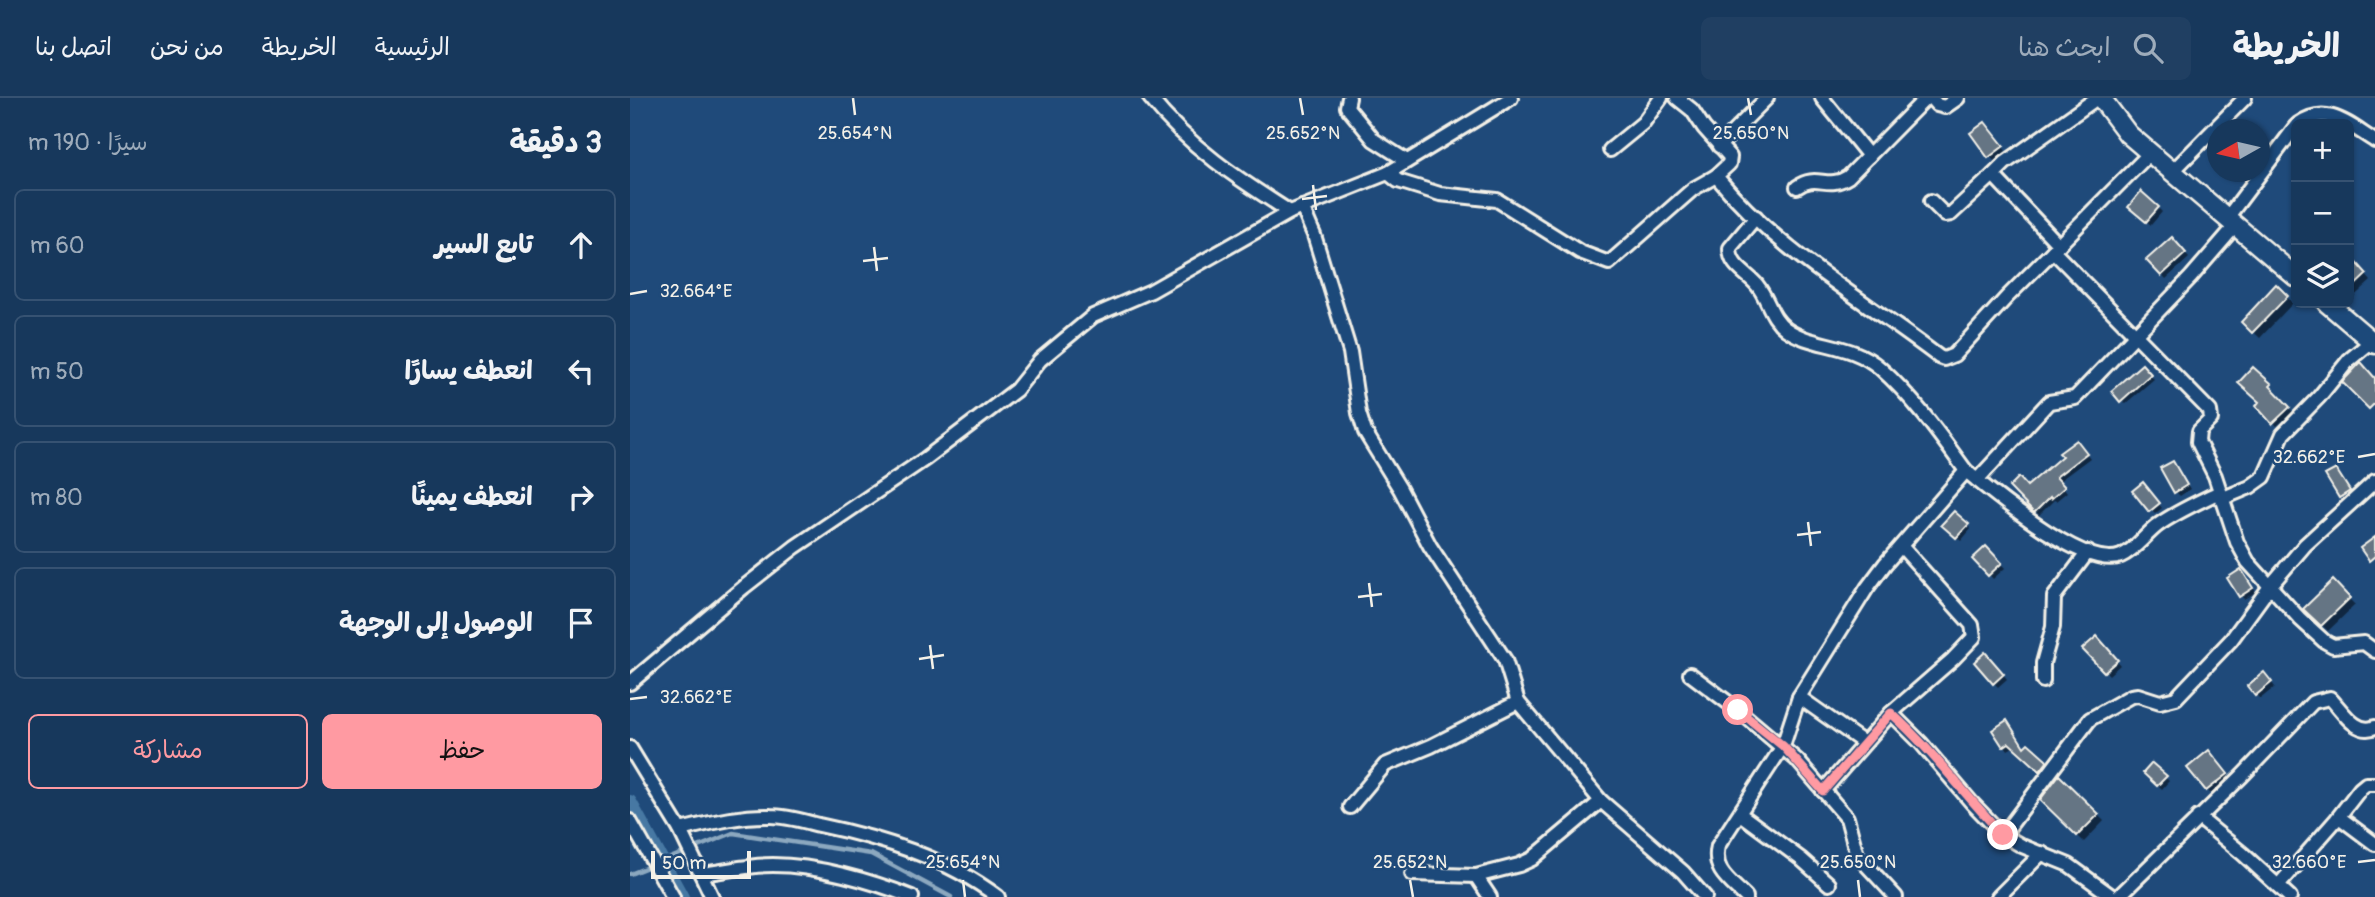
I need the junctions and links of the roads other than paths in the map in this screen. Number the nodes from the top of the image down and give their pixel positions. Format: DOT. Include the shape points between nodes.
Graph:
graph roads {
  1 [pos="1150,98"];
  2 [pos="1349,98"];
  3 [pos="1511,98"];
  4 [pos="1661,98"];
  5 [pos="1677,98"];
  6 [pos="1767,98"];
  7 [pos="1822,98"];
  8 [pos="1929,98"];
  9 [pos="1958,98"];
  10 [pos="2099,98"];
  11 [pos="2245,98"];
  12 [pos="2305,119"];
  13 [pos="2334,119"];
  14 [pos="2354,127"];
  15 [pos="2291,134"];
  16 [pos="2375,141"];
  17 [pos="1719,146"];
  18 [pos="1610,150"];
  19 [pos="2150,153"];
  20 [pos="1869,156"];
  21 [pos="1407,161"];
  22 [pos="2172,172"];
  23 [pos="1388,173"];
  24 [pos="1993,175"];
  25 [pos="1716,176"];
  26 [pos="1797,187"];
  27 [pos="1931,201"];
  28 [pos="1296,210"];
  29 [pos="1756,217"];
  30 [pos="2231,222"];
  31 [pos="2056,248"];
  32 [pos="2291,273"];
  33 [pos="2333,308"];
  34 [pos="2135,335"];
  35 [pos="2374,342"];
  36 [pos="1966,471"];
  37 [pos="1976,480"];
  38 [pos="2375,481"];
  39 [pos="2220,496"];
  40 [pos="1901,546"];
  41 [pos="2088,552"];
  42 [pos="2271,585"];
  43 [pos="2375,651"];
  44 [pos="1690,674"];
  45 [pos="2043,681"];
  46 [pos="630,683"];
  47 [pos="1799,697"];
  48 [pos="1518,702"];
  49 [pos="1891,713"];
  50 [pos="2375,727"];
  51 [pos="1864,743"];
  52 [pos="1783,746"];
  53 [pos="630,748"];
  54 [pos="2375,784"];
  55 [pos="1823,791"];
  56 [pos="1601,800"];
  57 [pos="1350,807"];
  58 [pos="1740,814"];
  59 [pos="2198,817"];
  60 [pos="2339,817"];
  61 [pos="630,821"];
  62 [pos="680,830"];
  63 [pos="2003,835"];
  64 [pos="635,843"];
  65 [pos="2375,844"];
  66 [pos="2042,853"];
  67 [pos="701,874"];
  68 [pos="1412,874"];
  69 [pos="1476,876"];
  70 [pos="1829,884"];
  71 [pos="2278,886"];
  72 [pos="670,896"];
  73 [pos="712,897"];
  74 [pos="912,897"];
  75 [pos="998,897"];
  76 [pos="1490,897"];
  77 [pos="1705,897"];
  78 [pos="1746,897"];
  79 [pos="1896,897"];
  80 [pos="1998,897"];
  81 [pos="2113,897"];
  82 [pos="2118,897"];
  83 [pos="2290,897"];
  1 -- 28 [label="street" via="1211,160"];
  2 -- 21 [label="street" via="1347,107 1369,136"];
  3 -- 21 [label="street"];
  4 -- 18 [label="street" via="1643,122"];
  5 -- 17 [label="street"];
  6 -- 17 [label="street"];
  7 -- 20 [label="street"];
  8 -- 9 [label="street" via="1945,107"];
  8 -- 20 [label="street"];
  10 -- 19 [label="street"];
  10 -- 24 [label="street"];
  11 -- 22 [label="street"];
  12 -- 13 [label="street" via="2320,114"];
  14 -- 16 [label="street"];
  15 -- 30 [label="street"];
  17 -- 25 [label="street" via="1731,160"];
  19 -- 22 [label="street"];
  19 -- 31 [label="street"];
  20 -- 26 [label="street" via="1841,182 1805,181"];
  21 -- 23 [label="street"];
  22 -- 30 [label="street"];
  23 -- 25 [label="street" via="1440,194 1497,200 1556,239 1606,263 1693,188"];
  23 -- 28 [label="street"];
  24 -- 27 [label="street" via="1951,214 1945,215"];
  24 -- 31 [label="street"];
  25 -- 29 [label="street"];
  28 -- 46 [label="street" via="1151,291 1093,316 1040,360 1016,390 925,459 795,547"];
  28 -- 48 [label="street" via="1314,235 1350,352 1362,426 1430,547 1505,660"];
  29 -- 31 [label="street" via="1829,280 1944,359 1954,355"];
  29 -- 36 [label="street" via="1730,248 1730,255 1759,288 1773,317 1795,334 1836,345 1879,367 1930,421"];
  30 -- 32 [label="street"];
  30 -- 34 [label="street" via="2191,277"];
  31 -- 34 [label="street"];
  33 -- 35 [label="street"];
  34 -- 37 [label="street" via="2074,398 2049,402"];
  34 -- 39 [label="street" via="2210,411 2211,419 2199,431 2198,442"];
  35 -- 39 [label="street" via="2349,360 2283,434 2264,477"];
  36 -- 37 [label="street"];
  36 -- 40 [label="street"];
  37 -- 41 [label="street" via="2054,537"];
  38 -- 42 [label="street" via="2305,545"];
  39 -- 41 [label="street" via="2164,521 2123,555 2109,558"];
  39 -- 42 [label="street" via="2248,562"];
  40 -- 47 [label="street" via="1867,588"];
  40 -- 49 [label="street" via="1972,625 1974,637"];
  41 -- 45 [label="street" via="2054,597"];
  42 -- 43 [label="street" via="2324,641 2333,646 2364,643"];
  42 -- 63 [label="street" via="2231,640 2176,698 2160,702 2131,696 2090,719"];
  44 -- 52 [label="street"];
  47 -- 51 [label="street"];
  47 -- 52 [label="street"];
  48 -- 56 [label="street"];
  48 -- 57 [label="street" via="1385,765"];
  49 -- 51 [label="street"];
  49 -- 63 [label="street"];
  50 -- 59 [label="street" via="2358,728 2330,698 2316,699"];
  51 -- 55 [label="street"];
  52 -- 55 [label="street"];
  52 -- 58 [label="street"];
  53 -- 62 [label="street"];
  54 -- 60 [label="street" via="2360,789"];
  55 -- 79 [label="street" via="1847,818 1857,855"];
  56 -- 69 [label="street" via="1532,859"];
  56 -- 77 [label="street"];
  58 -- 70 [label="street"];
  58 -- 78 [label="street" via="1718,846 1716,862"];
  59 -- 71 [label="street"];
  59 -- 82 [label="street"];
  60 -- 65 [label="street"];
  60 -- 71 [label="street"];
  61 -- 64 [label="street"];
  62 -- 67 [label="street"];
  62 -- 75 [label="street" via="771,816 850,831 927,857"];
  63 -- 66 [label="street"];
  64 -- 72 [label="street"];
  66 -- 80 [label="street"];
  66 -- 81 [label="street" via="2078,870"];
  67 -- 73 [label="street"];
  67 -- 74 [label="street" via="792,866"];
  68 -- 69 [label="street"];
  69 -- 76 [label="street"];
  71 -- 83 [label="street"];
}
